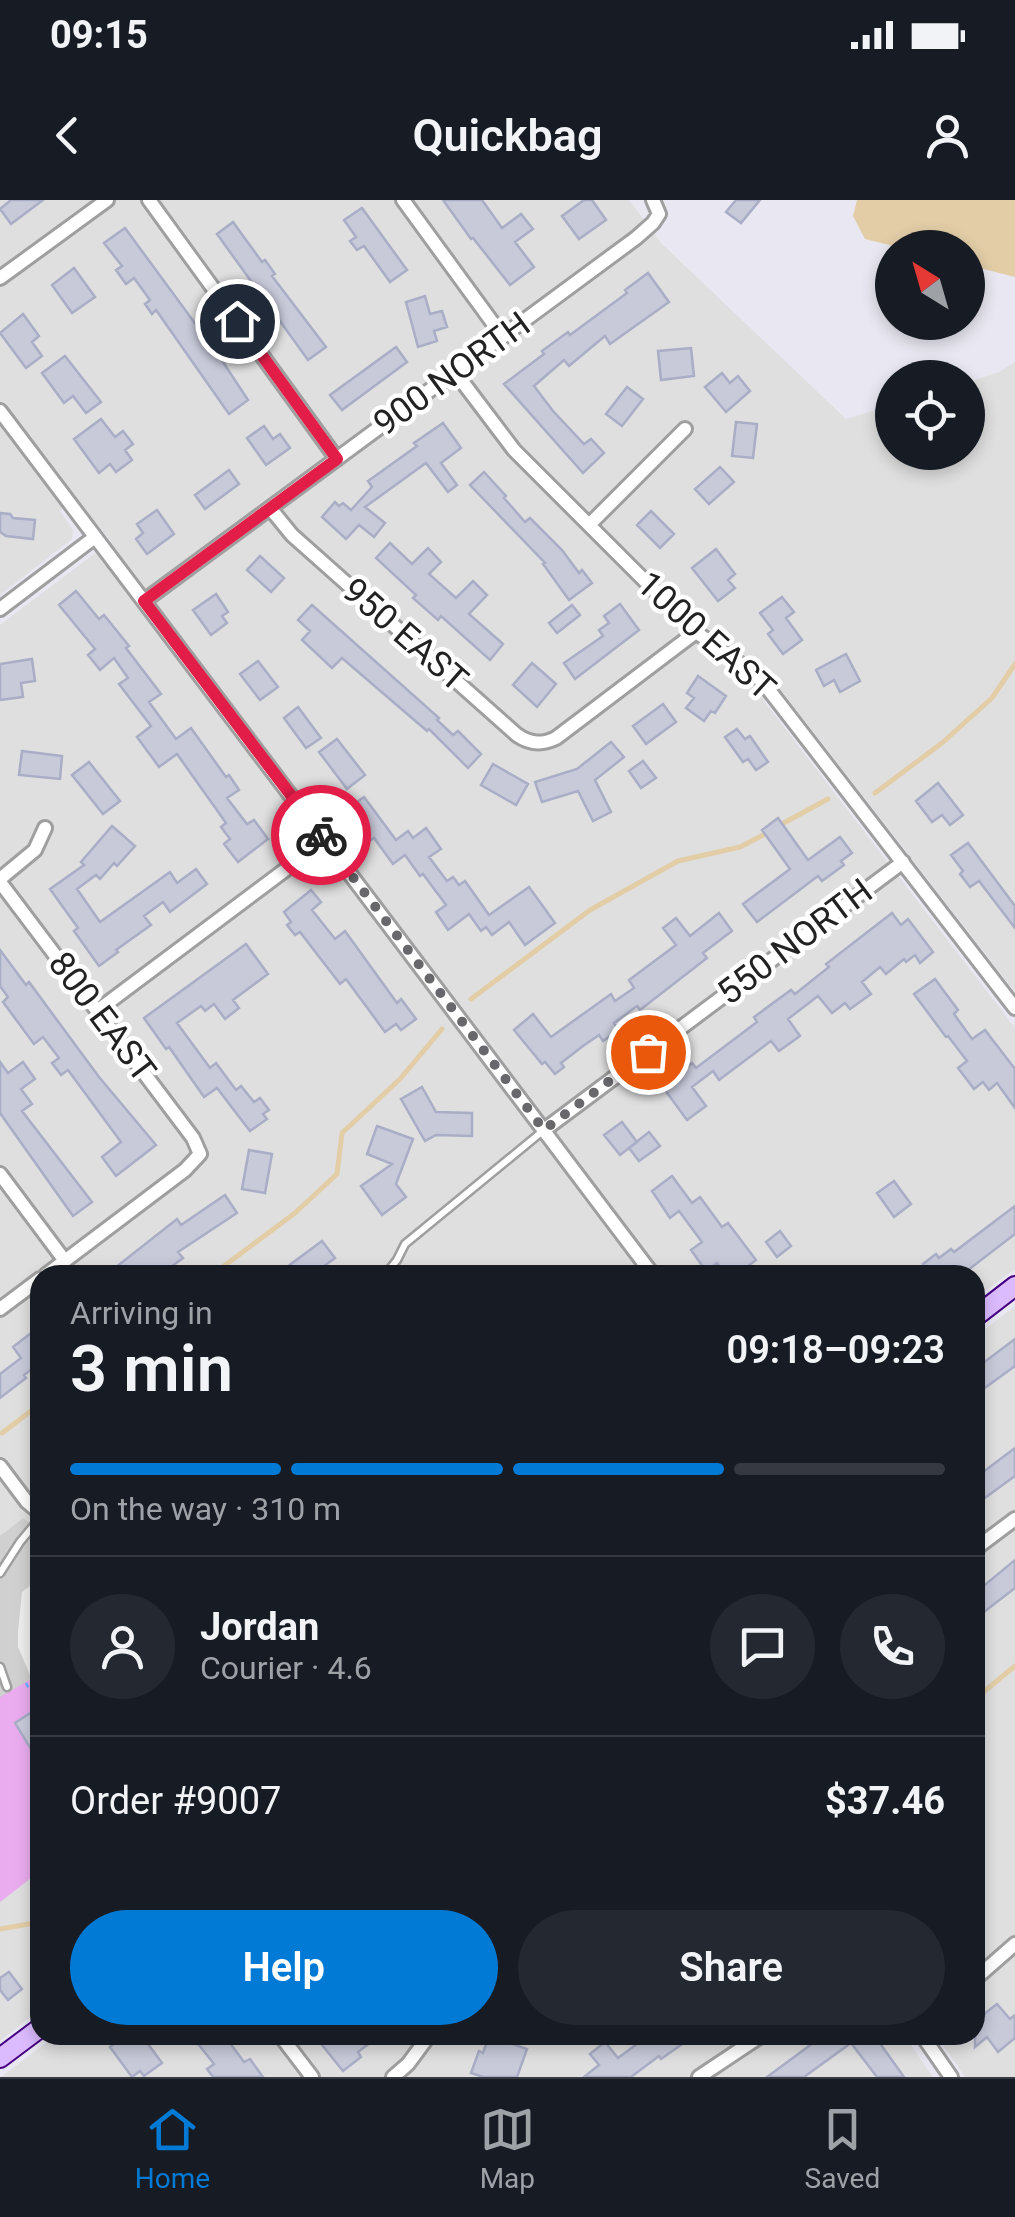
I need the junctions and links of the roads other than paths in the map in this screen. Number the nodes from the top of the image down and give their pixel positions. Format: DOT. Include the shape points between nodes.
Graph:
graph roads {
  1 [pos="108,200"];
  2 [pos="149,200"];
  3 [pos="403,200"];
  4 [pos="653,200"];
  5 [pos="0,278"];
  6 [pos="503,337"];
  7 [pos="455,372"];
  8 [pos="0,411"];
  9 [pos="685,429"];
  10 [pos="337,459"];
  11 [pos="270,508"];
  12 [pos="589,525"];
  13 [pos="95,537"];
  14 [pos="144,601"];
  15 [pos="0,609"];
  16 [pos="696,632"];
  17 [pos="46,828"];
  18 [pos="324,840"];
  19 [pos="903,862"];
  20 [pos="0,881"];
  21 [pos="1015,1008"];
  22 [pos="98,1012"];
  23 [pos="544,1130"];
  24 [pos="0,1174"];
  25 [pos="65,1261"];
  26 [pos="60,1265"];
  27 [pos="393,1265"];
  28 [pos="645,1265"];
  29 [pos="1015,1286"];
  30 [pos="30,1287"];
  31 [pos="0,1309"];
  32 [pos="985,1309"];
  33 [pos="0,1466"];
  34 [pos="30,1505"];
  35 [pos="1015,1519"];
  36 [pos="30,1529"];
  37 [pos="985,1542"];
  38 [pos="0,1573"];
  39 [pos="0,1668"];
  40 [pos="7,1687"];
  41 [pos="1015,1944"];
  42 [pos="985,1970"];
  43 [pos="30,2036"];
  44 [pos="288,2045"];
  45 [pos="422,2045"];
  46 [pos="747,2045"];
  47 [pos="929,2045"];
  48 [pos="0,2058"];
  49 [pos="312,2077"];
  50 [pos="393,2077"];
  51 [pos="699,2077"];
  52 [pos="951,2077"];
  1 -- 5 [label="street"];
  2 -- 10 [label="street"];
  3 -- 6 [label="street"];
  4 -- 6 [label="street, 900 NORTH" via="660,214 636,238"];
  6 -- 7 [label="street, 900 NORTH"];
  7 -- 10 [label="street, 900 NORTH"];
  7 -- 12 [label="street, 1000 EAST" via="514,450"];
  8 -- 13 [label="street"];
  9 -- 12 [label="street"];
  10 -- 11 [label="street, 900 NORTH"];
  11 -- 14 [label="street, 900 NORTH"];
  11 -- 16 [label="street, 950 EAST" via="292,536 533,742 550,740"];
  12 -- 16 [label="street, 1000 EAST"];
  13 -- 14 [label="street"];
  13 -- 15 [label="street"];
  14 -- 18 [label="street"];
  16 -- 19 [label="street, 1000 EAST" via="763,682"];
  17 -- 20 [label="street, 800 EAST" via="34,850"];
  18 -- 22 [label="street"];
  18 -- 23 [label="street"];
  19 -- 21 [label="street, 1000 EAST"];
  19 -- 23 [label="street, 550 NORTH"];
  20 -- 22 [label="street, 800 EAST"];
  22 -- 25 [label="street, 800 EAST" via="200,1154"];
  23 -- 27 [label="lane" via="404,1244"];
  23 -- 28 [label="street"];
  24 -- 25 [label="street"];
  25 -- 26 [label="street"];
  29 -- 32 [label="main road"];
  30 -- 31 [label="street"];
  33 -- 34 [label="street"];
  35 -- 37 [label="street"];
  36 -- 38 [label="lane"];
  39 -- 40 [label="lane"];
  41 -- 42 [label="street"];
  43 -- 48 [label="main road"];
  44 -- 49 [label="street"];
  45 -- 50 [label="street"];
  46 -- 51 [label="street"];
  47 -- 52 [label="street"];
}
